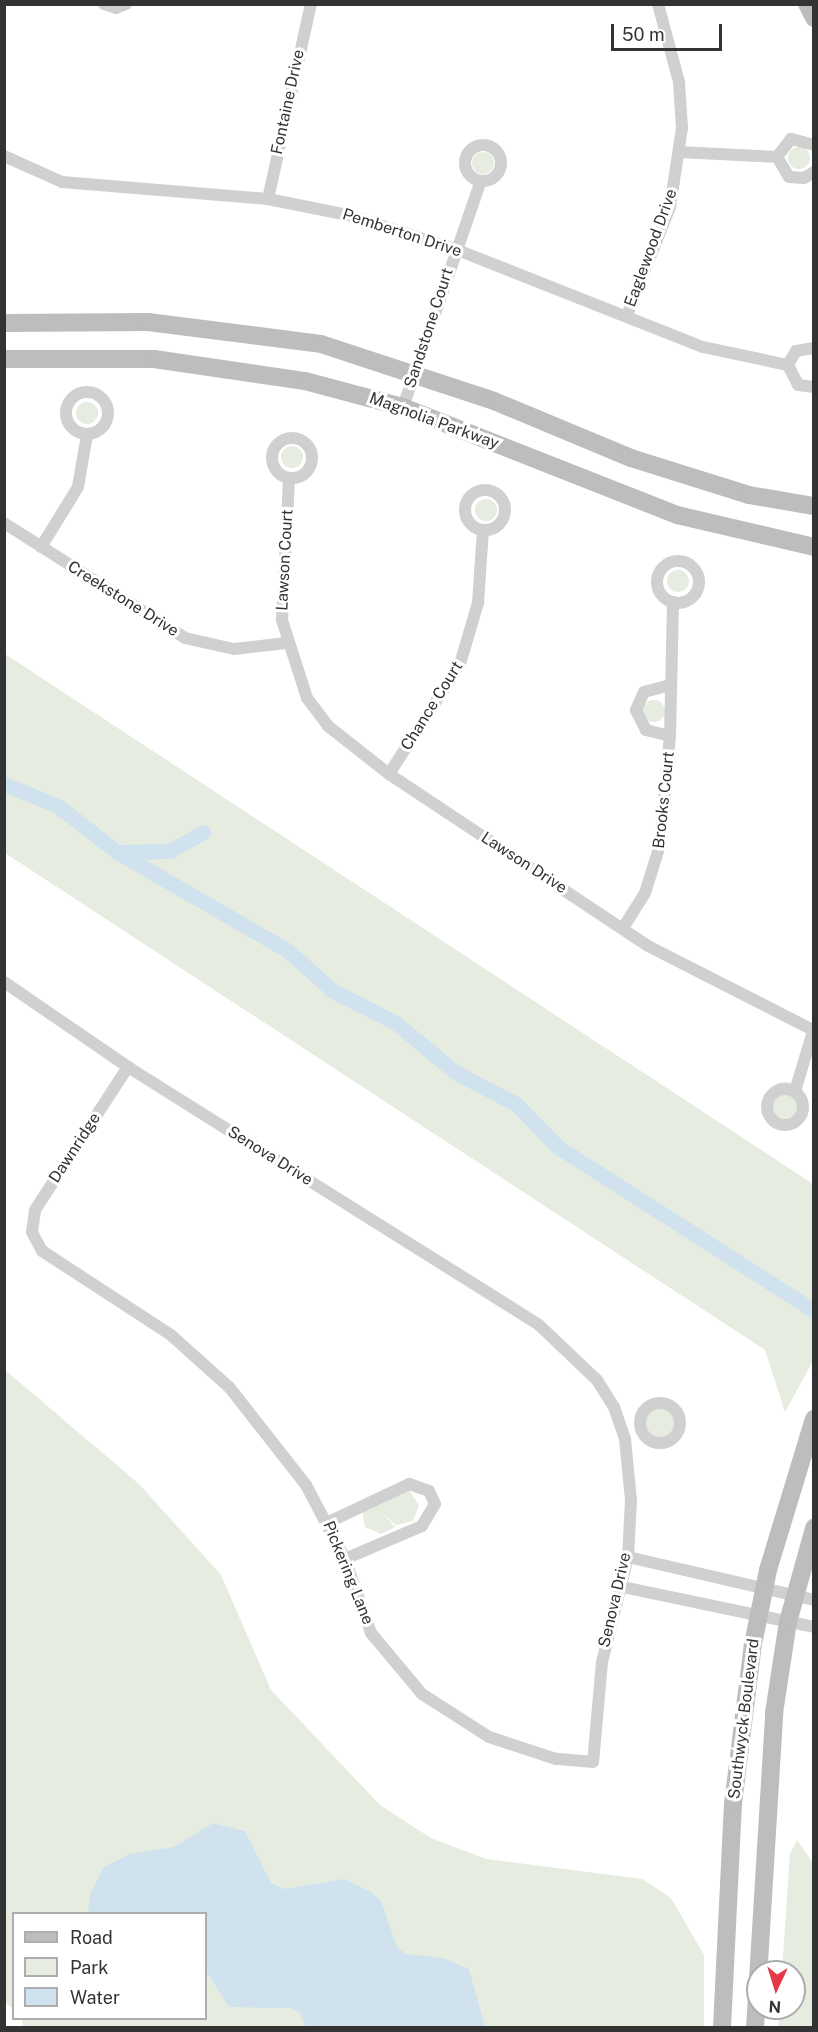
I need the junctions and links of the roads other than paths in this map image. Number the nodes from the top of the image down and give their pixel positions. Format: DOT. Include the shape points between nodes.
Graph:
graph roads {
  1 [pos="104,4"];
  2 [pos="126,4"];
  3 [pos="311,4"];
  4 [pos="658,4"];
  5 [pos="807,4"];
  6 [pos="813,18"];
  7 [pos="813,145"];
  8 [pos="679,152"];
  9 [pos="4,156"];
  10 [pos="777,157"];
  11 [pos="813,172"];
  12 [pos="481,181"];
  13 [pos="268,200"];
  14 [pos="454,249"];
  15 [pos="627,315"];
  16 [pos="4,323"];
  17 [pos="813,348"];
  18 [pos="4,359"];
  19 [pos="788,365"];
  20 [pos="414,374"];
  21 [pos="813,387"];
  22 [pos="403,407"];
  23 [pos="87,435"];
  24 [pos="289,478"];
  25 [pos="813,506"];
  26 [pos="4,523"];
  27 [pos="483,530"];
  28 [pos="41,547"];
  29 [pos="813,547"];
  30 [pos="673,602"];
  31 [pos="286,643"];
  32 [pos="671,685"];
  33 [pos="670,736"];
  34 [pos="389,774"];
  35 [pos="623,928"];
  36 [pos="4,982"];
  37 [pos="813,1029"];
  38 [pos="128,1067"];
  39 [pos="795,1091"];
  40 [pos="32,1232"];
  41 [pos="813,1419"];
  42 [pos="641,1430"];
  43 [pos="625,1439"];
  44 [pos="329,1522"];
  45 [pos="813,1528"];
  46 [pos="628,1557"];
  47 [pos="345,1559"];
  48 [pos="618,1586"];
  49 [pos="765,1589"];
  50 [pos="794,1596"];
  51 [pos="813,1600"];
  52 [pos="758,1615"];
  53 [pos="788,1622"];
  54 [pos="813,1627"];
  55 [pos="593,1762"];
  56 [pos="722,2028"];
  57 [pos="755,2028"];
  1 -- 2 [label="street" via="116,8"];
  3 -- 13 [label="street, Fontaine Drive"];
  4 -- 8 [label="street, Eaglewood Drive" via="679,82"];
  5 -- 6 [label="main road"];
  7 -- 10 [label="street" via="791,139"];
  8 -- 10 [label="street"];
  8 -- 15 [label="street, Eaglewood Drive" via="670,207"];
  9 -- 13 [label="street, Pemberton Drive" via="62,182"];
  10 -- 11 [label="street" via="789,177 804,178"];
  12 -- 14 [label="street, Sandstone Court"];
  13 -- 14 [label="street, Pemberton Drive" via="348,215"];
  14 -- 15 [label="street, Pemberton Drive"];
  14 -- 20 [label="street, Sandstone Court"];
  15 -- 19 [label="street, Pemberton Drive" via="703,347"];
  16 -- 20 [label="main road" via="159,323 321,344"];
  17 -- 19 [label="street" via="796,351"];
  18 -- 22 [label="main road, Magnolia Parkway" via="154,359 305,381"];
  19 -- 21 [label="street" via="798,385"];
  20 -- 22 [label="street, Sandstone Court"];
  20 -- 25 [label="main road" via="631,458 749,495"];
  22 -- 29 [label="main road, Magnolia Parkway" via="677,515"];
  23 -- 28 [label="street" via="78,487"];
  24 -- 31 [label="street, Lawson Court" via="280,597"];
  26 -- 28 [label="street, Creekstone Drive"];
  27 -- 34 [label="street, Chance Court" via="478,603 460,664"];
  28 -- 31 [label="street, Creekstone Drive" via="185,638 234,649"];
  30 -- 32 [label="street, Brooks Court"];
  31 -- 34 [label="street, Lawson Drive" via="307,698 328,726"];
  32 -- 33 [label="street, Brooks Court"];
  32 -- 33 [label="street, Brooks Court" via="644,692 636,710 646,730"];
  33 -- 35 [label="street, Brooks Court" via="656,861"];
  34 -- 35 [label="street, Lawson Drive"];
  35 -- 37 [label="street, Lawson Drive" via="730,990"];
  36 -- 38 [label="street, Senova Drive"];
  37 -- 39 [label="street"];
  38 -- 40 [label="street, Dawnridge" via="34,1210"];
  38 -- 43 [label="street, Senova Drive" via="539,1325 597,1380"];
  40 -- 44 [label="street, Pickering Lane" via="42,1251 171,1335 212,1369 286,1455"];
  41 -- 49 [label="main road, Southwyck Boulevard"];
  42 -- 43 [label="street"];
  43 -- 46 [label="street, Senova Drive" via="631,1500"];
  44 -- 47 [label="street, Pickering Lane"];
  44 -- 47 [label="street" via="409,1484 429,1491 435,1504 422,1526"];
  45 -- 50 [label="main road, Southwyck Boulevard"];
  46 -- 48 [label="street, Senova Drive"];
  46 -- 49 [label="street"];
  47 -- 55 [label="street, Pickering Lane" via="371,1633 422,1694 489,1737 556,1759"];
  48 -- 52 [label="street"];
  48 -- 55 [label="street, Senova Drive" via="602,1662"];
  49 -- 50 [label="street"];
  49 -- 52 [label="main road, Southwyck Boulevard"];
  50 -- 51 [label="street"];
  50 -- 53 [label="main road, Southwyck Boulevard"];
  52 -- 53 [label="street"];
  52 -- 56 [label="main road, Southwyck Boulevard" via="738,1749"];
  53 -- 54 [label="street"];
  53 -- 57 [label="main road, Southwyck Boulevard" via="764,1825"];
}
